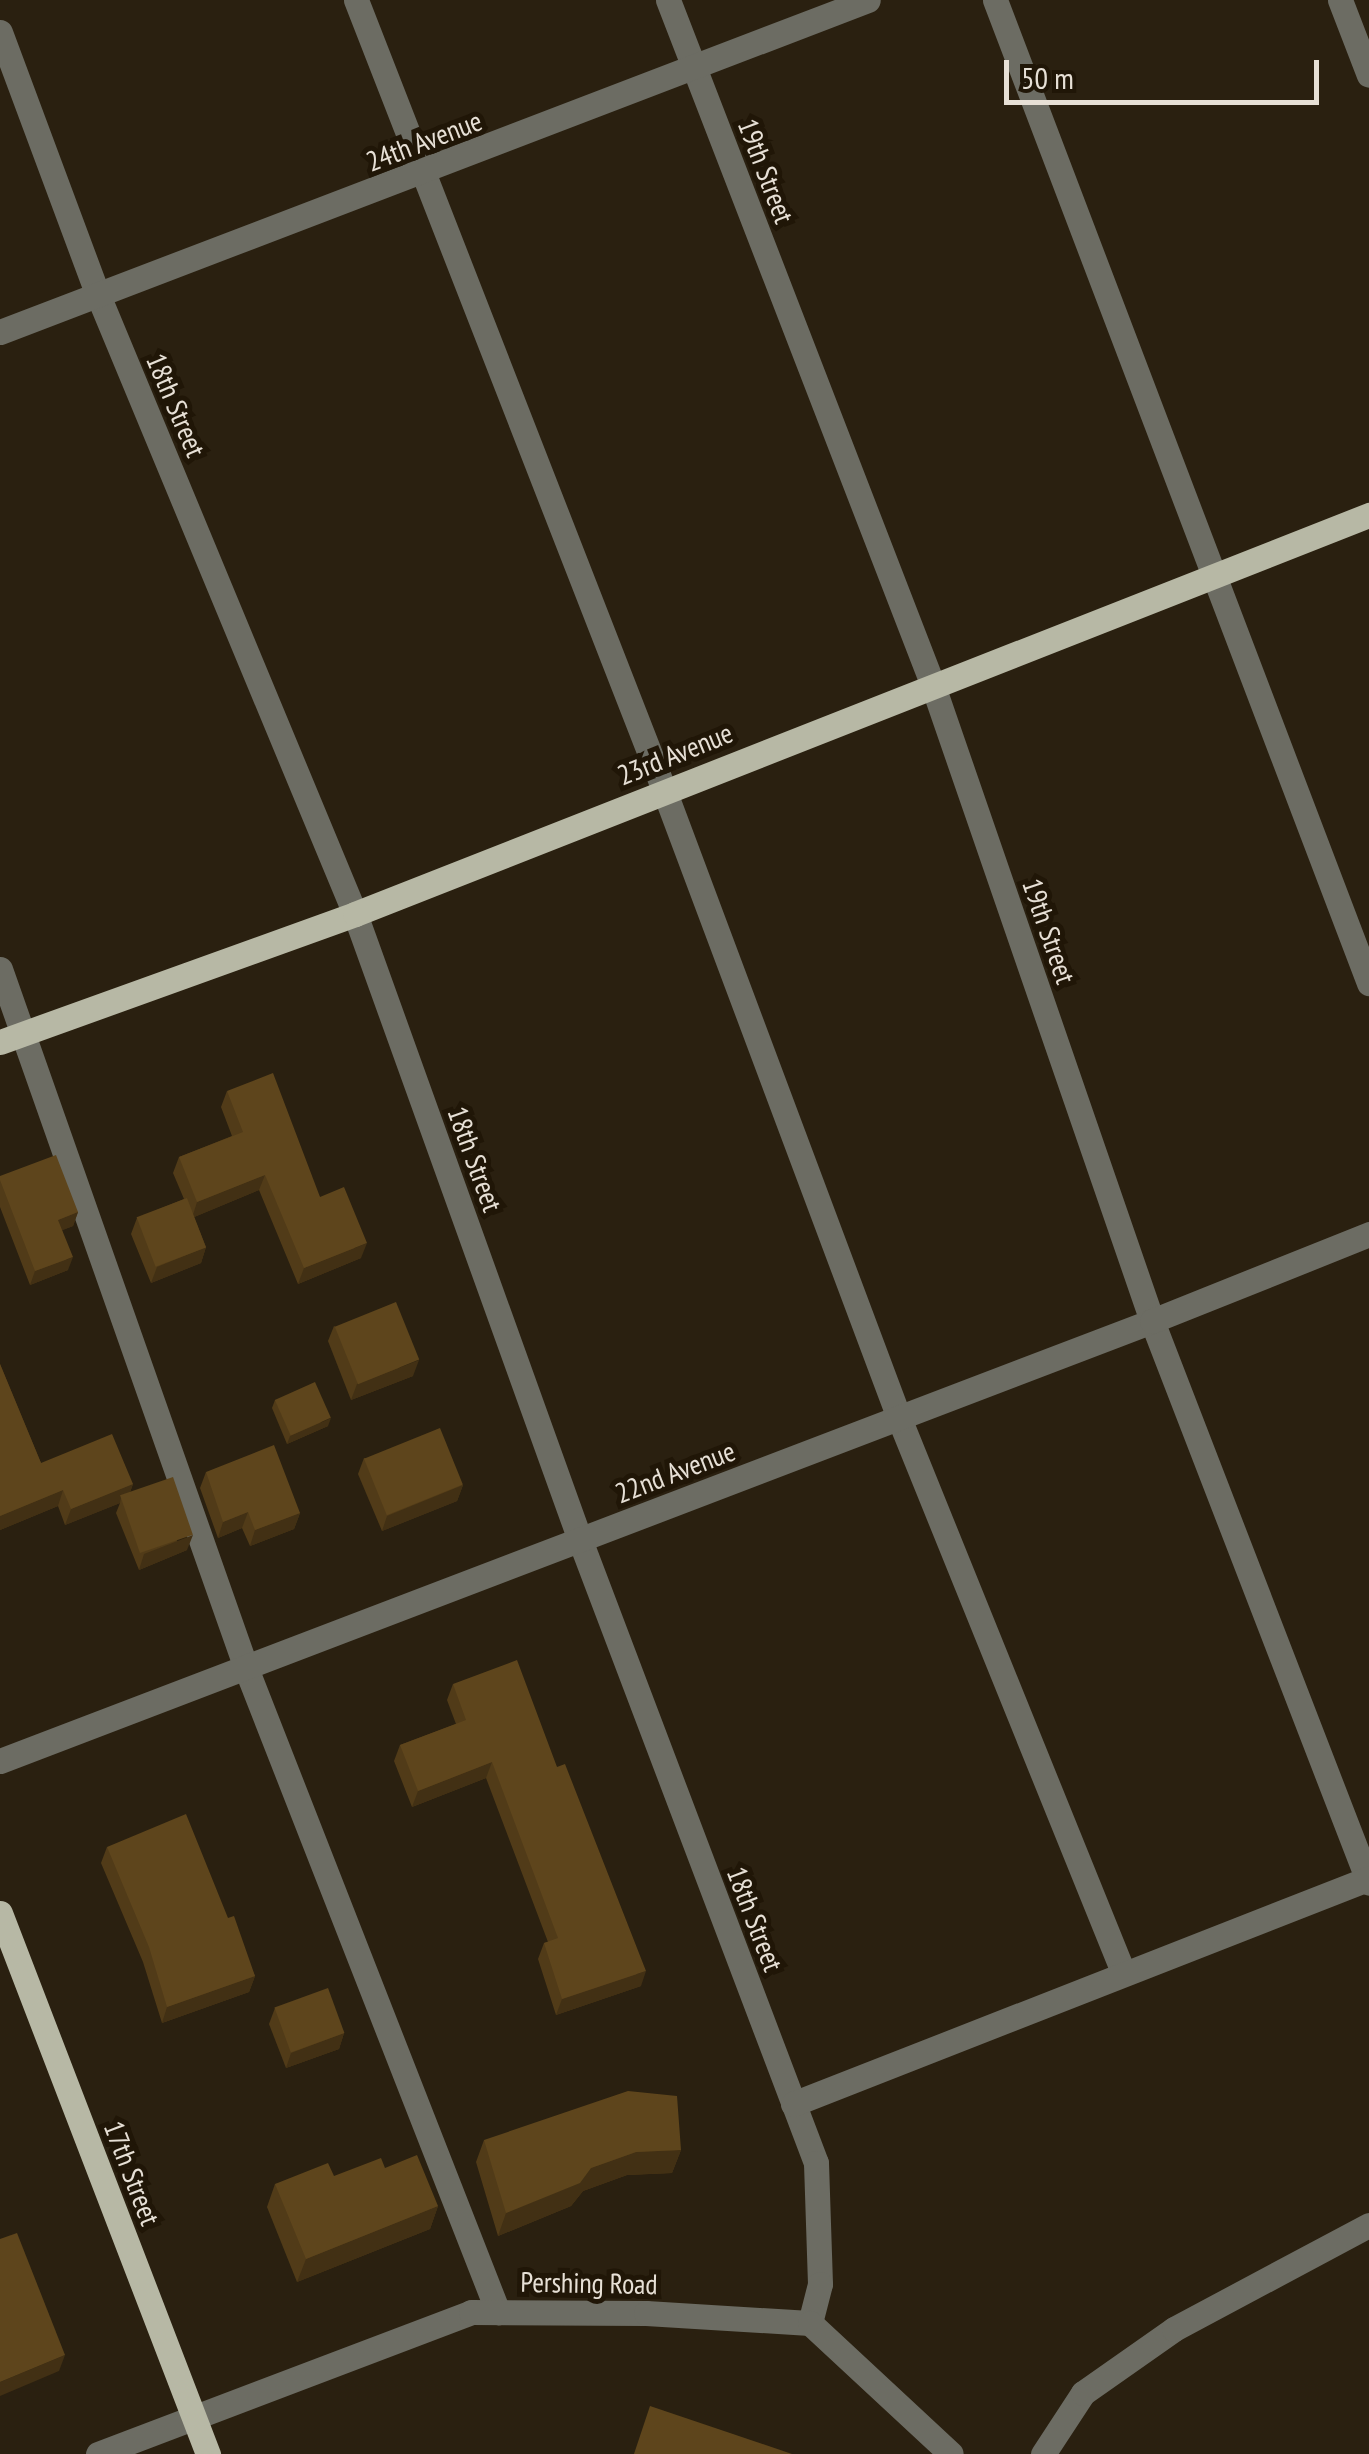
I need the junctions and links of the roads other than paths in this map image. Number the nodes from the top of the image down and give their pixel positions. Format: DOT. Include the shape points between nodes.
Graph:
graph roads {
  1 [pos="356,0"];
  2 [pos="668,0"];
  3 [pos="868,0"];
  4 [pos="995,0"];
  5 [pos="1340,0"];
  6 [pos="0,32"];
  7 [pos="694,70"];
  8 [pos="1369,75"];
  9 [pos="425,173"];
  10 [pos="98,295"];
  11 [pos="0,332"];
  12 [pos="1369,515"];
  13 [pos="1215,574"];
  14 [pos="932,683"];
  15 [pos="664,790"];
  16 [pos="355,914"];
  17 [pos="0,969"];
  18 [pos="1369,983"];
  19 [pos="26,1032"];
  20 [pos="0,1042"];
  21 [pos="1369,1234"];
  22 [pos="1152,1321"];
  23 [pos="899,1418"];
  24 [pos="580,1540"];
  25 [pos="246,1668"];
  26 [pos="0,1761"];
  27 [pos="1368,1881"];
  28 [pos="0,1913"];
  29 [pos="1123,1972"];
  30 [pos="793,2104"];
  31 [pos="1369,2225"];
  32 [pos="498,2312"];
  33 [pos="810,2323"];
  34 [pos="194,2418"];
  35 [pos="98,2454"];
  36 [pos="208,2454"];
  37 [pos="951,2454"];
  38 [pos="1043,2454"];
  1 -- 9 [label="street"];
  2 -- 7 [label="street, 19th Street"];
  3 -- 7 [label="street, 24th Avenue"];
  4 -- 13 [label="street"];
  5 -- 8 [label="street"];
  6 -- 10 [label="street, 18th Street"];
  7 -- 9 [label="street, 24th Avenue"];
  7 -- 14 [label="street, 19th Street"];
  9 -- 10 [label="street, 24th Avenue"];
  9 -- 15 [label="street"];
  10 -- 11 [label="street, 24th Avenue"];
  10 -- 16 [label="street, 18th Street"];
  12 -- 13 [label="main road, 23rd Avenue"];
  13 -- 14 [label="main road, 23rd Avenue"];
  13 -- 18 [label="street"];
  14 -- 15 [label="main road, 23rd Avenue"];
  14 -- 22 [label="street, 19th Street"];
  15 -- 16 [label="main road, 23rd Avenue"];
  15 -- 23 [label="street"];
  16 -- 19 [label="main road, 23rd Avenue"];
  16 -- 24 [label="street, 18th Street"];
  17 -- 19 [label="street"];
  19 -- 20 [label="main road, 23rd Avenue"];
  19 -- 25 [label="street"];
  21 -- 22 [label="street, 22nd Avenue"];
  22 -- 23 [label="street, 22nd Avenue"];
  22 -- 27 [label="street, 19th Street"];
  23 -- 24 [label="street, 22nd Avenue"];
  23 -- 29 [label="street"];
  24 -- 25 [label="street, 22nd Avenue"];
  24 -- 30 [label="street, 18th Street"];
  25 -- 26 [label="street, 22nd Avenue"];
  25 -- 32 [label="street"];
  27 -- 29 [label="street"];
  28 -- 34 [label="main road, 17th Street"];
  29 -- 30 [label="street"];
  30 -- 33 [label="street, 18th Street" via="816,2163 820,2284"];
  31 -- 38 [label="street" via="1174,2329 1082,2393"];
  32 -- 33 [label="street, Pershing Road"];
  32 -- 34 [label="street, Pershing Road" via="472,2312"];
  33 -- 37 [label="street"];
  34 -- 35 [label="street, Pershing Road"];
  34 -- 36 [label="main road, 17th Street"];
}
